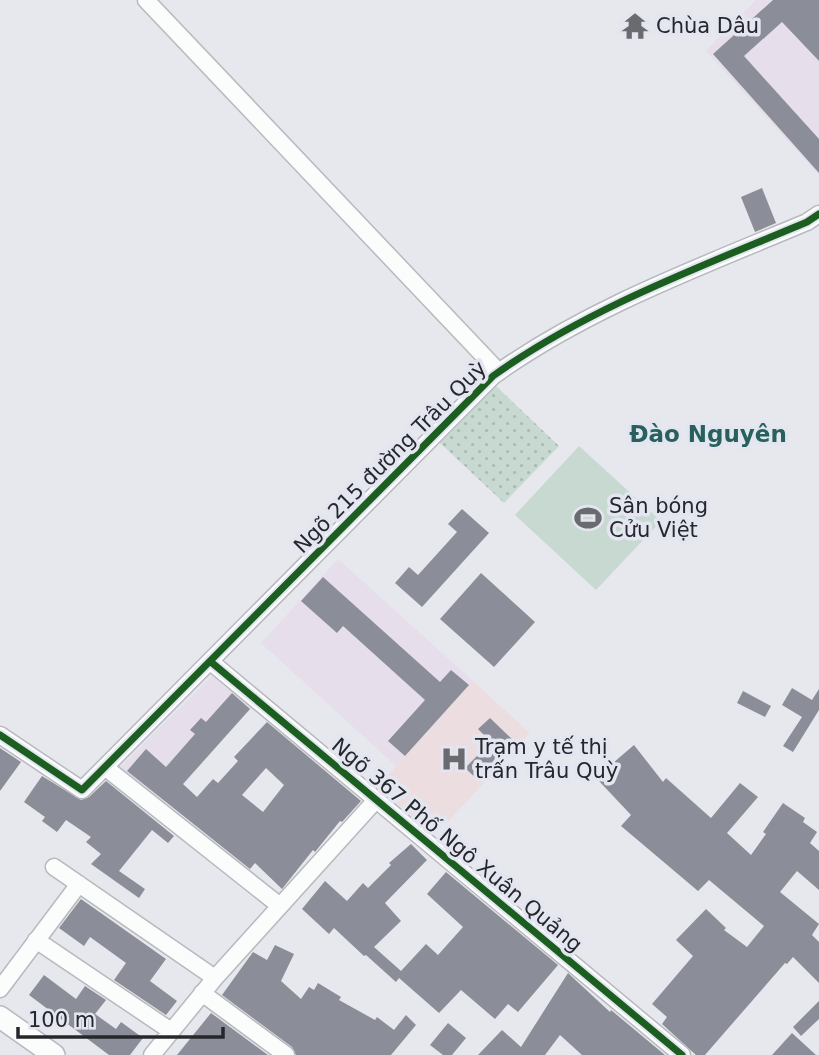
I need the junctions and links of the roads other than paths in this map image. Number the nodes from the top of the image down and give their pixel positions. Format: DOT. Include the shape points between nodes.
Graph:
graph roads {
  1 [pos="146,0"];
  2 [pos="819,214"];
  3 [pos="499,372"];
  4 [pos="211,662"];
  5 [pos="0,735"];
  6 [pos="106,768"];
  7 [pos="376,800"];
  8 [pos="54,867"];
  9 [pos="79,884"];
  10 [pos="280,906"];
  11 [pos="36,940"];
  12 [pos="215,978"];
  13 [pos="0,989"];
  14 [pos="202,993"];
  15 [pos="0,1017"];
  16 [pos="171,1031"];
  17 [pos="54,1055"];
  18 [pos="152,1055"];
  19 [pos="286,1055"];
  20 [pos="682,1055"];
  1 -- 3 [label="street"];
  2 -- 3 [label="street, Ngõ 215 đường Trâu Quỳ" via="653,286 551,338"];
  3 -- 4 [label="street, Ngõ 215 đường Trâu Quỳ"];
  4 -- 6 [label="street, Ngõ 215 đường Trâu Quỳ"];
  4 -- 7 [label="street, Ngõ 367 Phố Ngô Xuân Quảng"];
  5 -- 6 [label="street, Ngõ 215 đường Trâu Quỳ" via="82,790"];
  6 -- 10 [label="street"];
  7 -- 10 [label="street"];
  7 -- 20 [label="street, Ngõ 367 Phố Ngô Xuân Quảng"];
  8 -- 9 [label="street"];
  9 -- 11 [label="street"];
  9 -- 12 [label="street"];
  10 -- 12 [label="street"];
  11 -- 13 [label="street"];
  11 -- 16 [label="street"];
  12 -- 14 [label="street"];
  14 -- 16 [label="street"];
  14 -- 19 [label="street"];
  15 -- 17 [label="main road"];
  16 -- 18 [label="street"];
}
